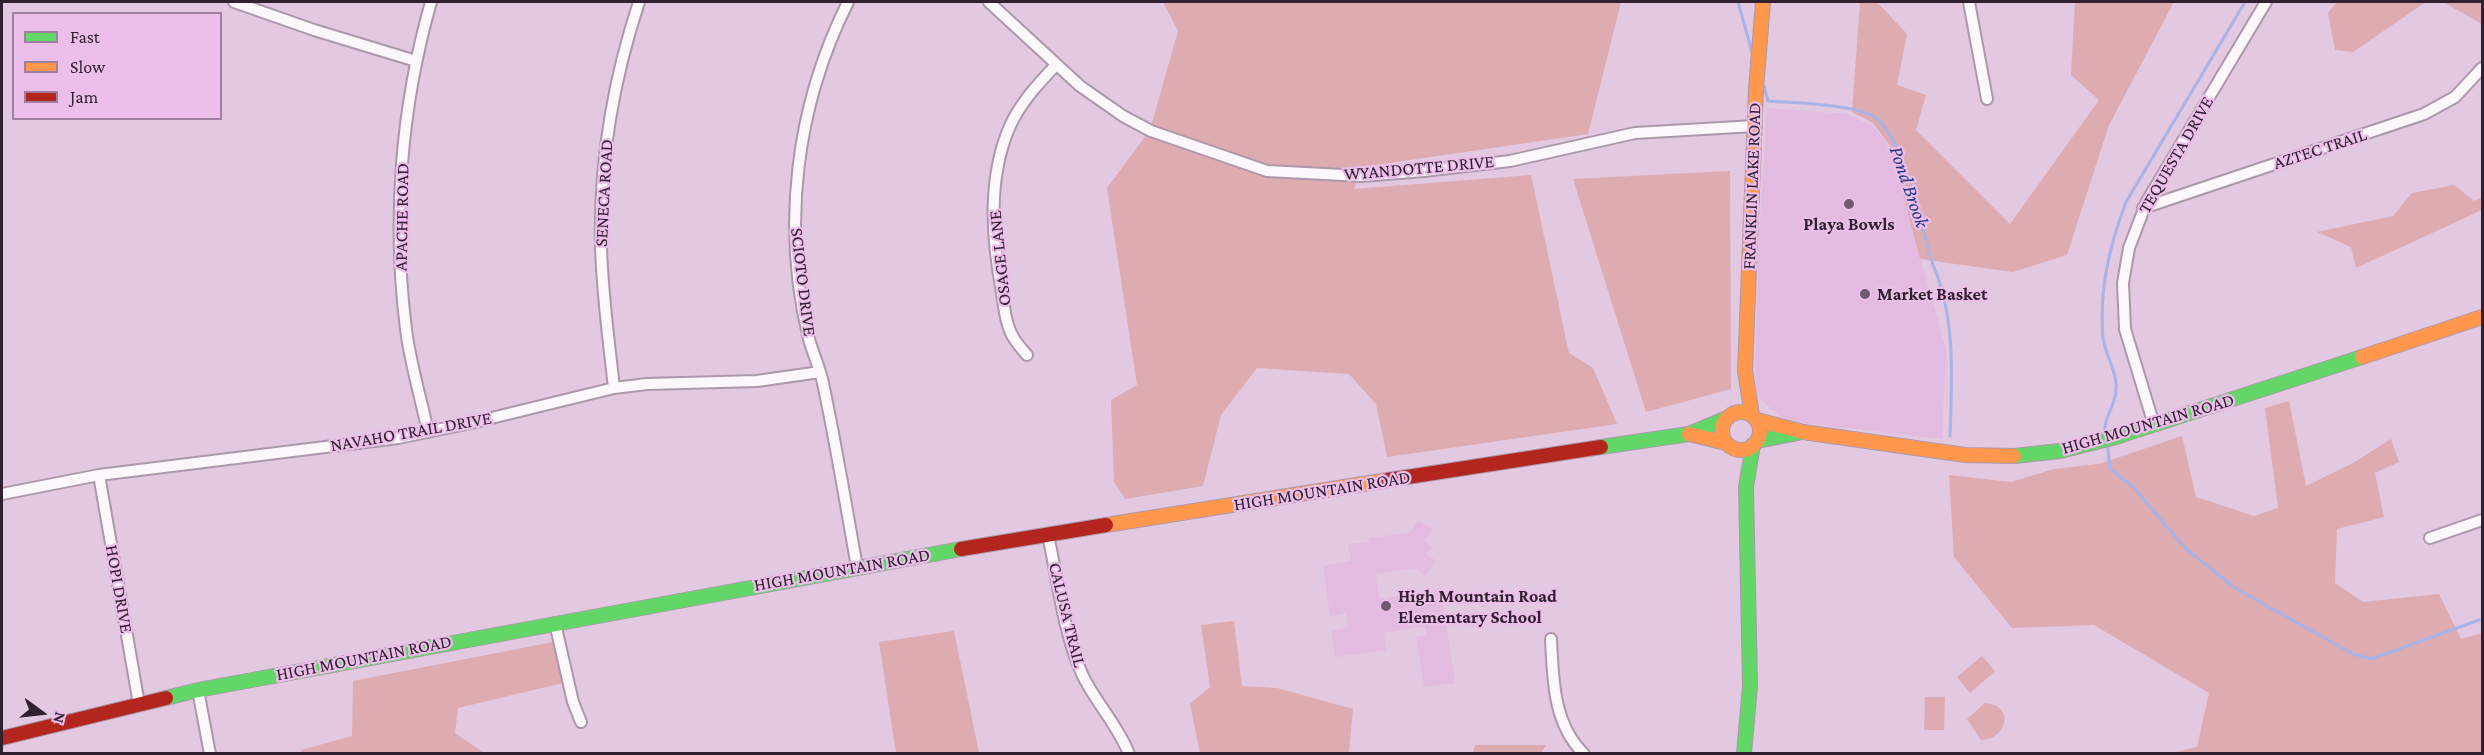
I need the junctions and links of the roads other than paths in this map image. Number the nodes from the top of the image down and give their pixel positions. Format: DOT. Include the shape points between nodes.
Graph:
graph roads {
  1 [pos="234,2"];
  2 [pos="431,2"];
  3 [pos="639,2"];
  4 [pos="848,2"];
  5 [pos="989,2"];
  6 [pos="1762,2"];
  7 [pos="1969,2"];
  8 [pos="2266,2"];
  9 [pos="416,61"];
  10 [pos="1056,65"];
  11 [pos="2482,68"];
  12 [pos="1987,99"];
  13 [pos="1755,126"];
  14 [pos="2144,208"];
  15 [pos="2482,317"];
  16 [pos="1027,356"];
  17 [pos="1745,371"];
  18 [pos="820,372"];
  19 [pos="614,388"];
  20 [pos="1727,417"];
  21 [pos="1755,417"];
  22 [pos="2154,425"];
  23 [pos="428,432"];
  24 [pos="1803,432"];
  25 [pos="1689,434"];
  26 [pos="1755,443"];
  27 [pos="1729,445"];
  28 [pos="99,475"];
  29 [pos="1746,487"];
  30 [pos="2,494"];
  31 [pos="2482,520"];
  32 [pos="1048,535"];
  33 [pos="2430,538"];
  34 [pos="857,567"];
  35 [pos="555,623"];
  36 [pos="1551,639"];
  37 [pos="198,690"];
  38 [pos="139,704"];
  39 [pos="581,722"];
  40 [pos="2,738"];
  41 [pos="210,753"];
  42 [pos="1129,753"];
  43 [pos="1584,753"];
  44 [pos="1744,753"];
  1 -- 9 [label="street"];
  2 -- 9 [label="street, APACHE ROAD"];
  3 -- 19 [label="street, SENECA ROAD" via="612,101 603,174 603,283"];
  4 -- 18 [label="street, SCIOTO DRIVE" via="815,82 797,178 800,283 809,340"];
  5 -- 10 [label="street, WYANDOTTE DRIVE"];
  6 -- 13 [label="main road, FRANKLIN LAKE ROAD"];
  7 -- 12 [label="street"];
  8 -- 14 [label="street, TEQUESTA DRIVE"];
  9 -- 23 [label="street, APACHE ROAD" via="403,153 400,242 406,331"];
  10 -- 13 [label="street, WYANDOTTE DRIVE" via="1101,102 1151,131 1267,171 1362,176 1424,171 1509,161 1635,133"];
  10 -- 16 [label="street, OSAGE LANE" via="1029,94 1010,126 994,195 994,240 1006,316 1015,341"];
  11 -- 14 [label="street, AZTEC TRAIL" via="2456,97 2424,114"];
  13 -- 17 [label="main road, FRANKLIN LAKE ROAD"];
  14 -- 22 [label="street, TEQUESTA DRIVE" via="2127,258 2123,308 2130,350"];
  15 -- 22 [label="main road, HIGH MOUNTAIN ROAD"];
  17 -- 20 [label="main road, FRANKLIN LAKE ROAD"];
  17 -- 21 [label="main road, FRANKLIN LAKE ROAD"];
  18 -- 19 [label="street, NAVAHO TRAIL DRIVE" via="757,381"];
  18 -- 34 [label="street, SCIOTO DRIVE"];
  19 -- 23 [label="street, NAVAHO TRAIL DRIVE"];
  20 -- 21 [label="main road" via="1741,411"];
  20 -- 25 [label="main road, HIGH MOUNTAIN ROAD"];
  20 -- 27 [label="main road" via="1721,432"];
  21 -- 24 [label="main road, HIGH MOUNTAIN ROAD"];
  21 -- 26 [label="main road" via="1760,432"];
  22 -- 24 [label="main road, HIGH MOUNTAIN ROAD" via="2060,451 2000,457"];
  23 -- 28 [label="street, NAVAHO TRAIL DRIVE"];
  24 -- 26 [label="main road, HIGH MOUNTAIN ROAD"];
  25 -- 27 [label="main road, HIGH MOUNTAIN ROAD"];
  25 -- 32 [label="main road, HIGH MOUNTAIN ROAD"];
  26 -- 27 [label="main road" via="1743,450"];
  26 -- 29 [label="main road"];
  27 -- 29 [label="main road"];
  28 -- 30 [label="street, NAVAHO TRAIL DRIVE"];
  28 -- 38 [label="street, HOPI DRIVE"];
  29 -- 44 [label="main road" via="1750,676"];
  31 -- 33 [label="street"];
  32 -- 34 [label="main road, HIGH MOUNTAIN ROAD"];
  32 -- 42 [label="street, CALUSA TRAIL" via="1076,659"];
  34 -- 35 [label="main road, HIGH MOUNTAIN ROAD"];
  35 -- 37 [label="main road, HIGH MOUNTAIN ROAD"];
  35 -- 39 [label="street"];
  36 -- 43 [label="street" via="1558,707 1571,737"];
  37 -- 38 [label="main road, HIGH MOUNTAIN ROAD"];
  37 -- 41 [label="street"];
  38 -- 40 [label="main road, HIGH MOUNTAIN ROAD"];
}
